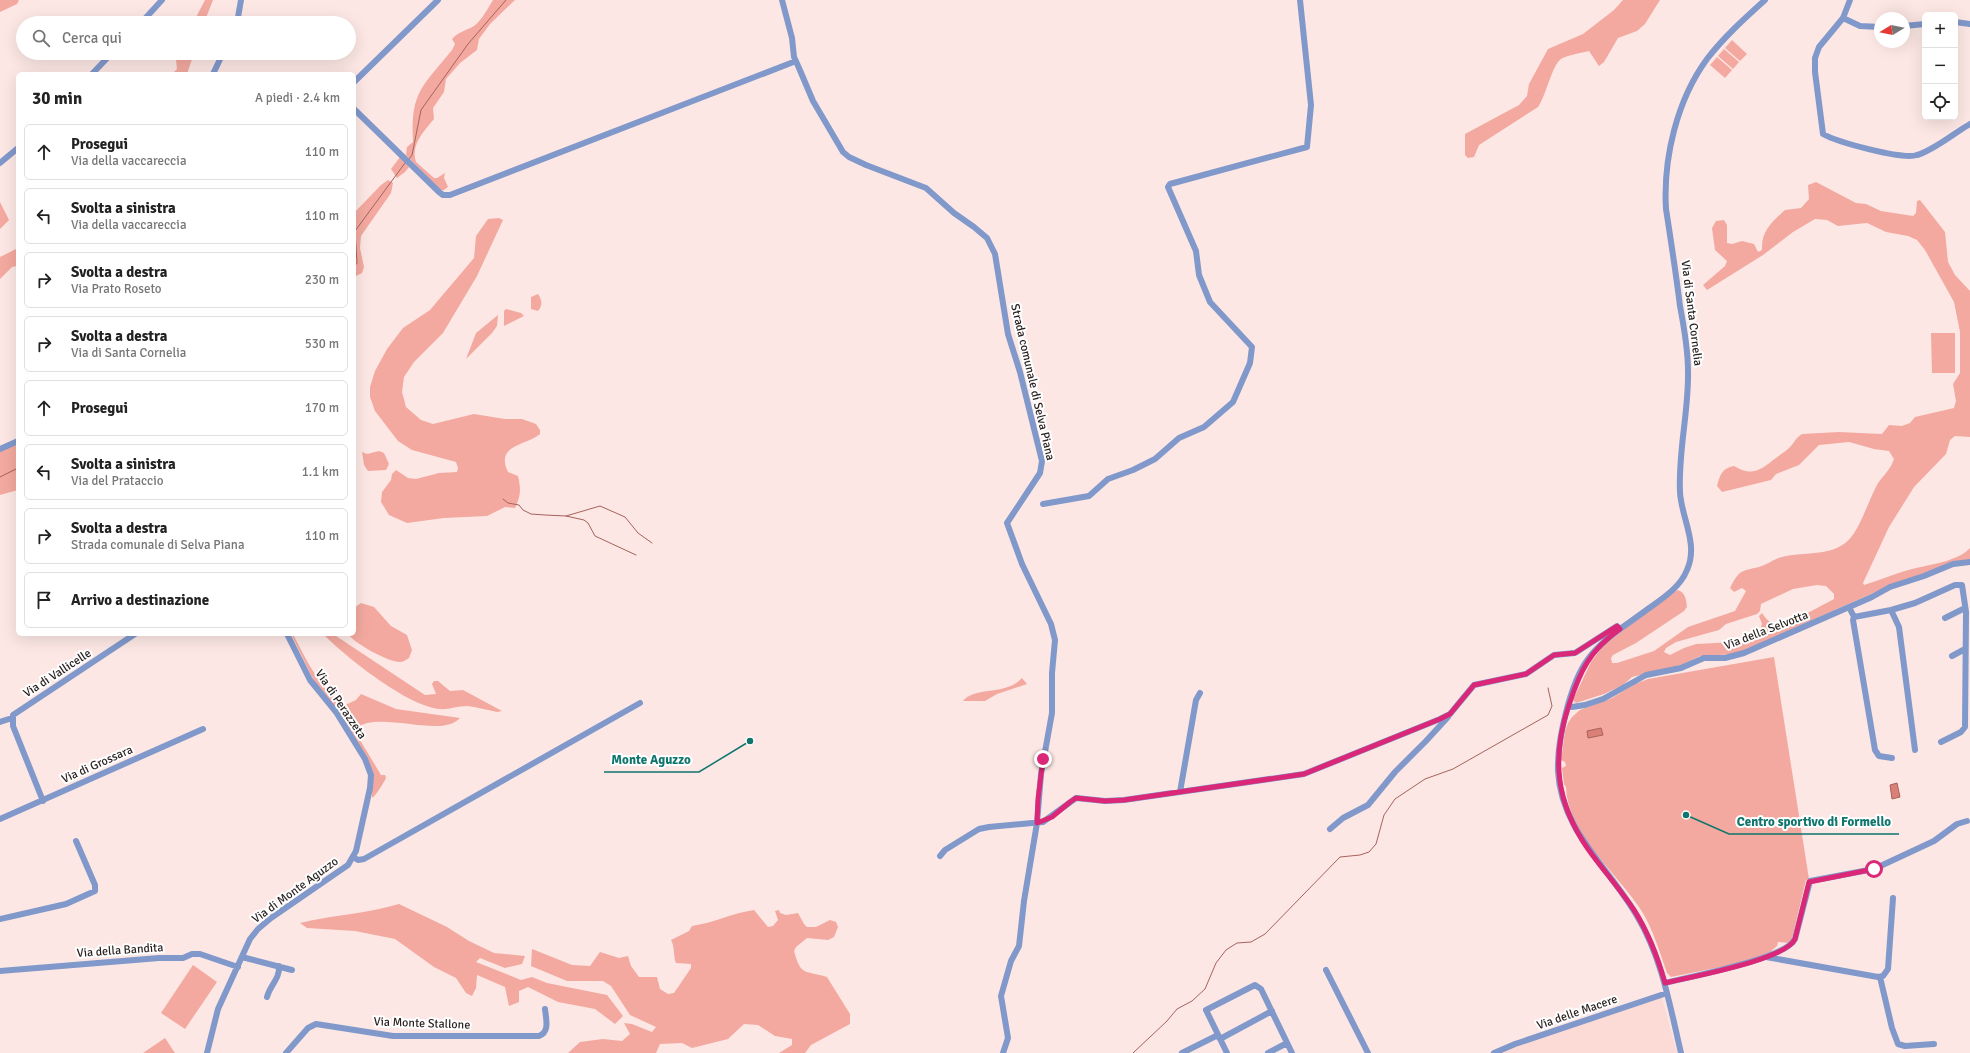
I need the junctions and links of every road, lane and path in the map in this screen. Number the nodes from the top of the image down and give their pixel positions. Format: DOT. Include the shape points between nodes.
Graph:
graph roads {
  1 [pos="162,0"];
  2 [pos="241,0"];
  3 [pos="438,0"];
  4 [pos="782,0"];
  5 [pos="1300,0"];
  6 [pos="1765,0"];
  7 [pos="1850,0"];
  8 [pos="147,16"];
  9 [pos="238,16"];
  10 [pos="1843,18"];
  11 [pos="1958,22"];
  12 [pos="1922,24"];
  13 [pos="1970,24"];
  14 [pos="1910,25"];
  15 [pos="1874,27"];
  16 [pos="105,60"];
  17 [pos="220,60"];
  18 [pos="796,61"];
  19 [pos="94,72"];
  20 [pos="214,72"];
  21 [pos="356,80"];
  22 [pos="356,111"];
  23 [pos="1970,124"];
  24 [pos="16,150"];
  25 [pos="0,163"];
  26 [pos="16,442"];
  27 [pos="0,449"];
  28 [pos="1043,504"];
  29 [pos="1970,562"];
  30 [pos="1849,607"];
  31 [pos="1965,608"];
  32 [pos="1891,610"];
  33 [pos="1854,617"];
  34 [pos="1945,618"];
  35 [pos="1620,629"];
  36 [pos="132,636"];
  37 [pos="288,636"];
  38 [pos="1965,649"];
  39 [pos="1952,656"];
  40 [pos="1200,693"];
  41 [pos="640,702"];
  42 [pos="1568,706"];
  43 [pos="1450,714"];
  44 [pos="12,718"];
  45 [pos="0,722"];
  46 [pos="203,729"];
  47 [pos="1941,742"];
  48 [pos="1915,750"];
  49 [pos="1892,758"];
  50 [pos="1180,792"];
  51 [pos="43,801"];
  52 [pos="0,820"];
  53 [pos="1967,821"];
  54 [pos="1037,823"];
  55 [pos="1330,829"];
  56 [pos="76,842"];
  57 [pos="940,856"];
  58 [pos="353,858"];
  59 [pos="1893,898"];
  60 [pos="0,919"];
  61 [pos="242,956"];
  62 [pos="1766,957"];
  63 [pos="238,966"];
  64 [pos="278,966"];
  65 [pos="292,970"];
  66 [pos="1326,970"];
  67 [pos="0,971"];
  68 [pos="1880,977"];
  69 [pos="1665,983"];
  70 [pos="1667,993"];
  71 [pos="267,997"];
  72 [pos="545,1009"];
  73 [pos="1272,1011"];
  74 [pos="1219,1037"];
  75 [pos="1287,1043"];
  76 [pos="1934,1044"];
  77 [pos="207,1053"];
  78 [pos="286,1053"];
  79 [pos="1003,1053"];
  80 [pos="1182,1053"];
  81 [pos="1227,1053"];
  82 [pos="1268,1053"];
  83 [pos="1292,1053"];
  84 [pos="1368,1053"];
  85 [pos="1494,1053"];
  86 [pos="1681,1053"];
  1 -- 8 [label="street"];
  2 -- 9 [label="street"];
  3 -- 21 [label="street"];
  4 -- 18 [label="street, Strada comunale di Selva Piana"];
  5 -- 28 [label="street" via="1311,99 1308,146 1170,184 1168,187 1196,251 1199,275 1210,302 1252,347 1250,363 1233,402 1201,428 1179,438 1158,458 1133,470 1111,476 1090,496"];
  6 -- 35 [label="street, Via di Santa Cornelia" via="1728,35 1703,65 1686,98 1672,138 1666,177 1666,201 1688,366 1680,488 1689,537 1690,560 1684,577 1674,588"];
  7 -- 10 [label="street"];
  10 -- 15 [label="street" via="1860,26"];
  10 -- 23 [label="street" via="1819,46 1816,58 1815,72 1824,135 1863,148 1912,156"];
  11 -- 13 [label="street"];
  12 -- 14 [label="street"];
  16 -- 19 [label="street"];
  17 -- 20 [label="street"];
  18 -- 22 [label="street" via="448,195 439,192"];
  18 -- 54 [label="street, Strada comunale di Selva Piana" via="813,101 843,152 855,160 926,188 987,238 993,248 1008,334 1042,463 1040,473 1007,523 1022,564 1055,637 1053,709 1040,782"];
  24 -- 25 [label="street"];
  26 -- 27 [label="street"];
  29 -- 30 [label="street, Via della Selvotta" via="1953,564 1890,587"];
  30 -- 33 [label="street"];
  30 -- 42 [label="street, Via della Selvotta" via="1739,655 1721,659 1707,658 1681,668 1646,675 1603,699 1579,706"];
  31 -- 32 [label="street" via="1963,590 1959,584"];
  31 -- 34 [label="street"];
  31 -- 38 [label="street"];
  32 -- 33 [label="street"];
  32 -- 48 [label="street" via="1899,627"];
  33 -- 49 [label="street" via="1875,750 1879,756"];
  35 -- 42 [label="street, Via di Santa Cornelia" via="1601,644 1586,662"];
  35 -- 43 [label="street" via="1617,626 1613,627 1575,653 1550,657 1526,674 1474,685"];
  36 -- 44 [label="street, Via di Vallicelle" via="15,713"];
  37 -- 58 [label="street, Via di Perazzeta" via="308,676 339,716 366,759 371,774"];
  38 -- 39 [label="street"];
  38 -- 47 [label="street" via="1964,729"];
  40 -- 50 [label="street"];
  41 -- 58 [label="street" via="364,859"];
  42 -- 69 [label="street" via="1561,734 1558,765 1560,788 1566,810 1582,841 1637,916"];
  43 -- 50 [label="street" via="1304,774"];
  43 -- 55 [label="street" via="1395,772 1368,805 1343,818"];
  44 -- 45 [label="street, Via di Vallicelle"];
  44 -- 51 [label="street"];
  46 -- 51 [label="street, Via di Grossara"];
  50 -- 54 [label="street" via="1109,801 1076,798 1052,817"];
  51 -- 52 [label="street, Via di Grossara"];
  53 -- 62 [label="street" via="1958,824 1938,839 1874,869 1810,881 1795,939 1792,944"];
  54 -- 57 [label="street" via="981,829"];
  54 -- 79 [label="street" via="1019,946 1011,961 1001,996 1008,1038"];
  56 -- 60 [label="street" via="95,885 94,891 66,904"];
  58 -- 61 [label="street, Via di Monte Aguzzo" via="343,871 258,929"];
  59 -- 68 [label="street" via="1888,969 1886,974"];
  61 -- 63 [label="street, Via di Monte Aguzzo"];
  61 -- 64 [label="street"];
  62 -- 68 [label="street"];
  62 -- 69 [label="street"];
  63 -- 67 [label="street, Via della Bandita" via="206,955 194,954 182,958"];
  63 -- 77 [label="street, Via di Monte Aguzzo" via="218,1009"];
  64 -- 65 [label="street"];
  64 -- 71 [label="street" via="278,976"];
  66 -- 84 [label="street"];
  68 -- 76 [label="street" via="1898,1044"];
  69 -- 70 [label="street"];
  70 -- 85 [label="street, Via delle Macere"];
  70 -- 86 [label="street"];
  72 -- 78 [label="street, Via Monte Stallone" via="546,1029 539,1036 393,1036 316,1024 310,1027"];
  73 -- 74 [label="street"];
  73 -- 74 [label="street" via="1259,986 1253,985 1206,1009"];
  73 -- 75 [label="street"];
  74 -- 80 [label="street"];
  74 -- 81 [label="street"];
  75 -- 82 [label="street"];
  75 -- 83 [label="street"];
}
